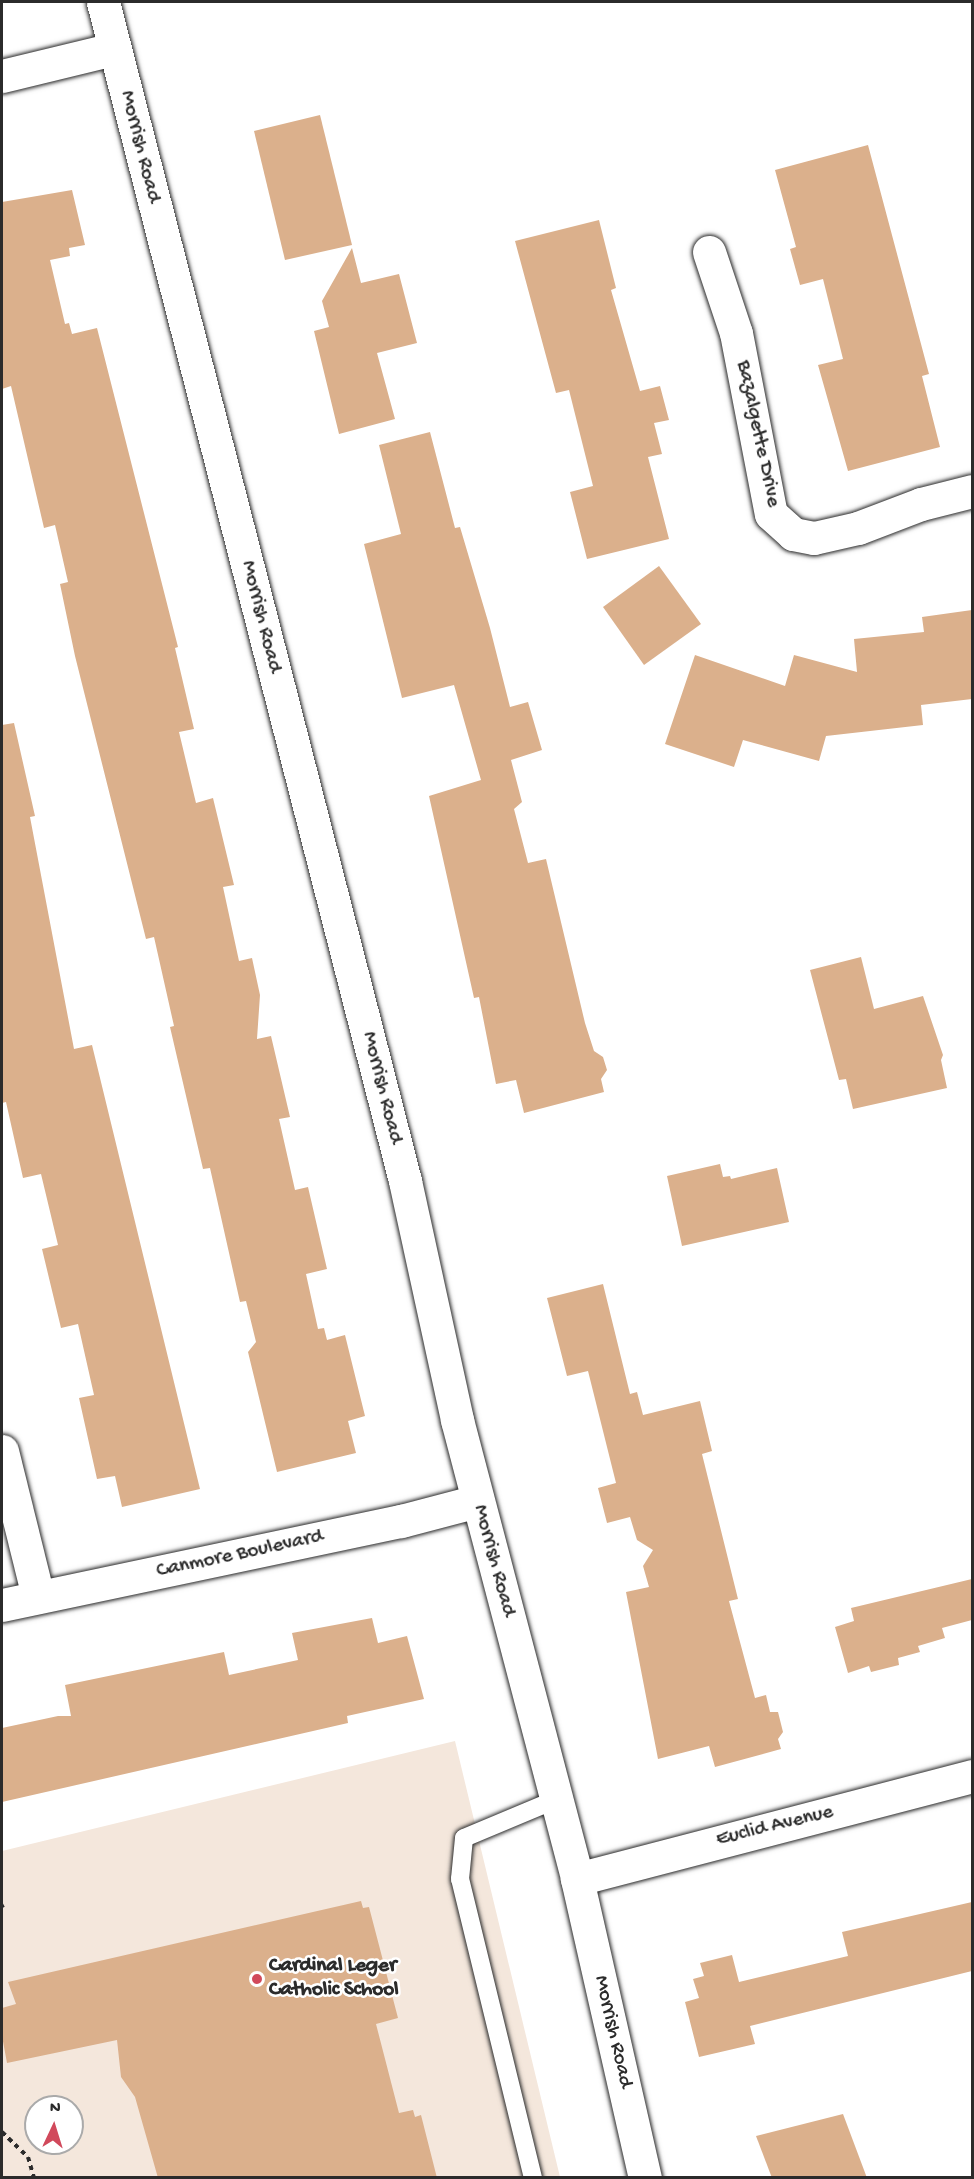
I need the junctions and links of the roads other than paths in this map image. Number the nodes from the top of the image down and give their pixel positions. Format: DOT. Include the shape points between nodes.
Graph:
graph roads {
  1 [pos="103,2"];
  2 [pos="114,49"];
  3 [pos="2,76"];
  4 [pos="709,252"];
  5 [pos="972,491"];
  6 [pos="2,1451"];
  7 [pos="477,1501"];
  8 [pos="38,1597"];
  9 [pos="2,1605"];
  10 [pos="972,1776"];
  11 [pos="555,1800"];
  12 [pos="577,1879"];
  13 [pos="533,2178"];
  14 [pos="645,2178"];
  1 -- 2 [label="street, Morrish Road"];
  2 -- 3 [label="street"];
  2 -- 7 [label="street, Morrish Road" via="402,1170"];
  4 -- 5 [label="street, Bazalgette Drive" via="736,333 771,514 793,534 814,538 858,528 921,504"];
  6 -- 8 [label="street"];
  7 -- 8 [label="street, Canmore Boulevard" via="410,1519"];
  7 -- 11 [label="street, Morrish Road"];
  8 -- 9 [label="street, Canmore Boulevard"];
  10 -- 12 [label="street, Euclid Avenue"];
  11 -- 12 [label="street, Morrish Road"];
  11 -- 13 [label="lane" via="464,1838 460,1879"];
  12 -- 14 [label="street, Morrish Road"];
}
